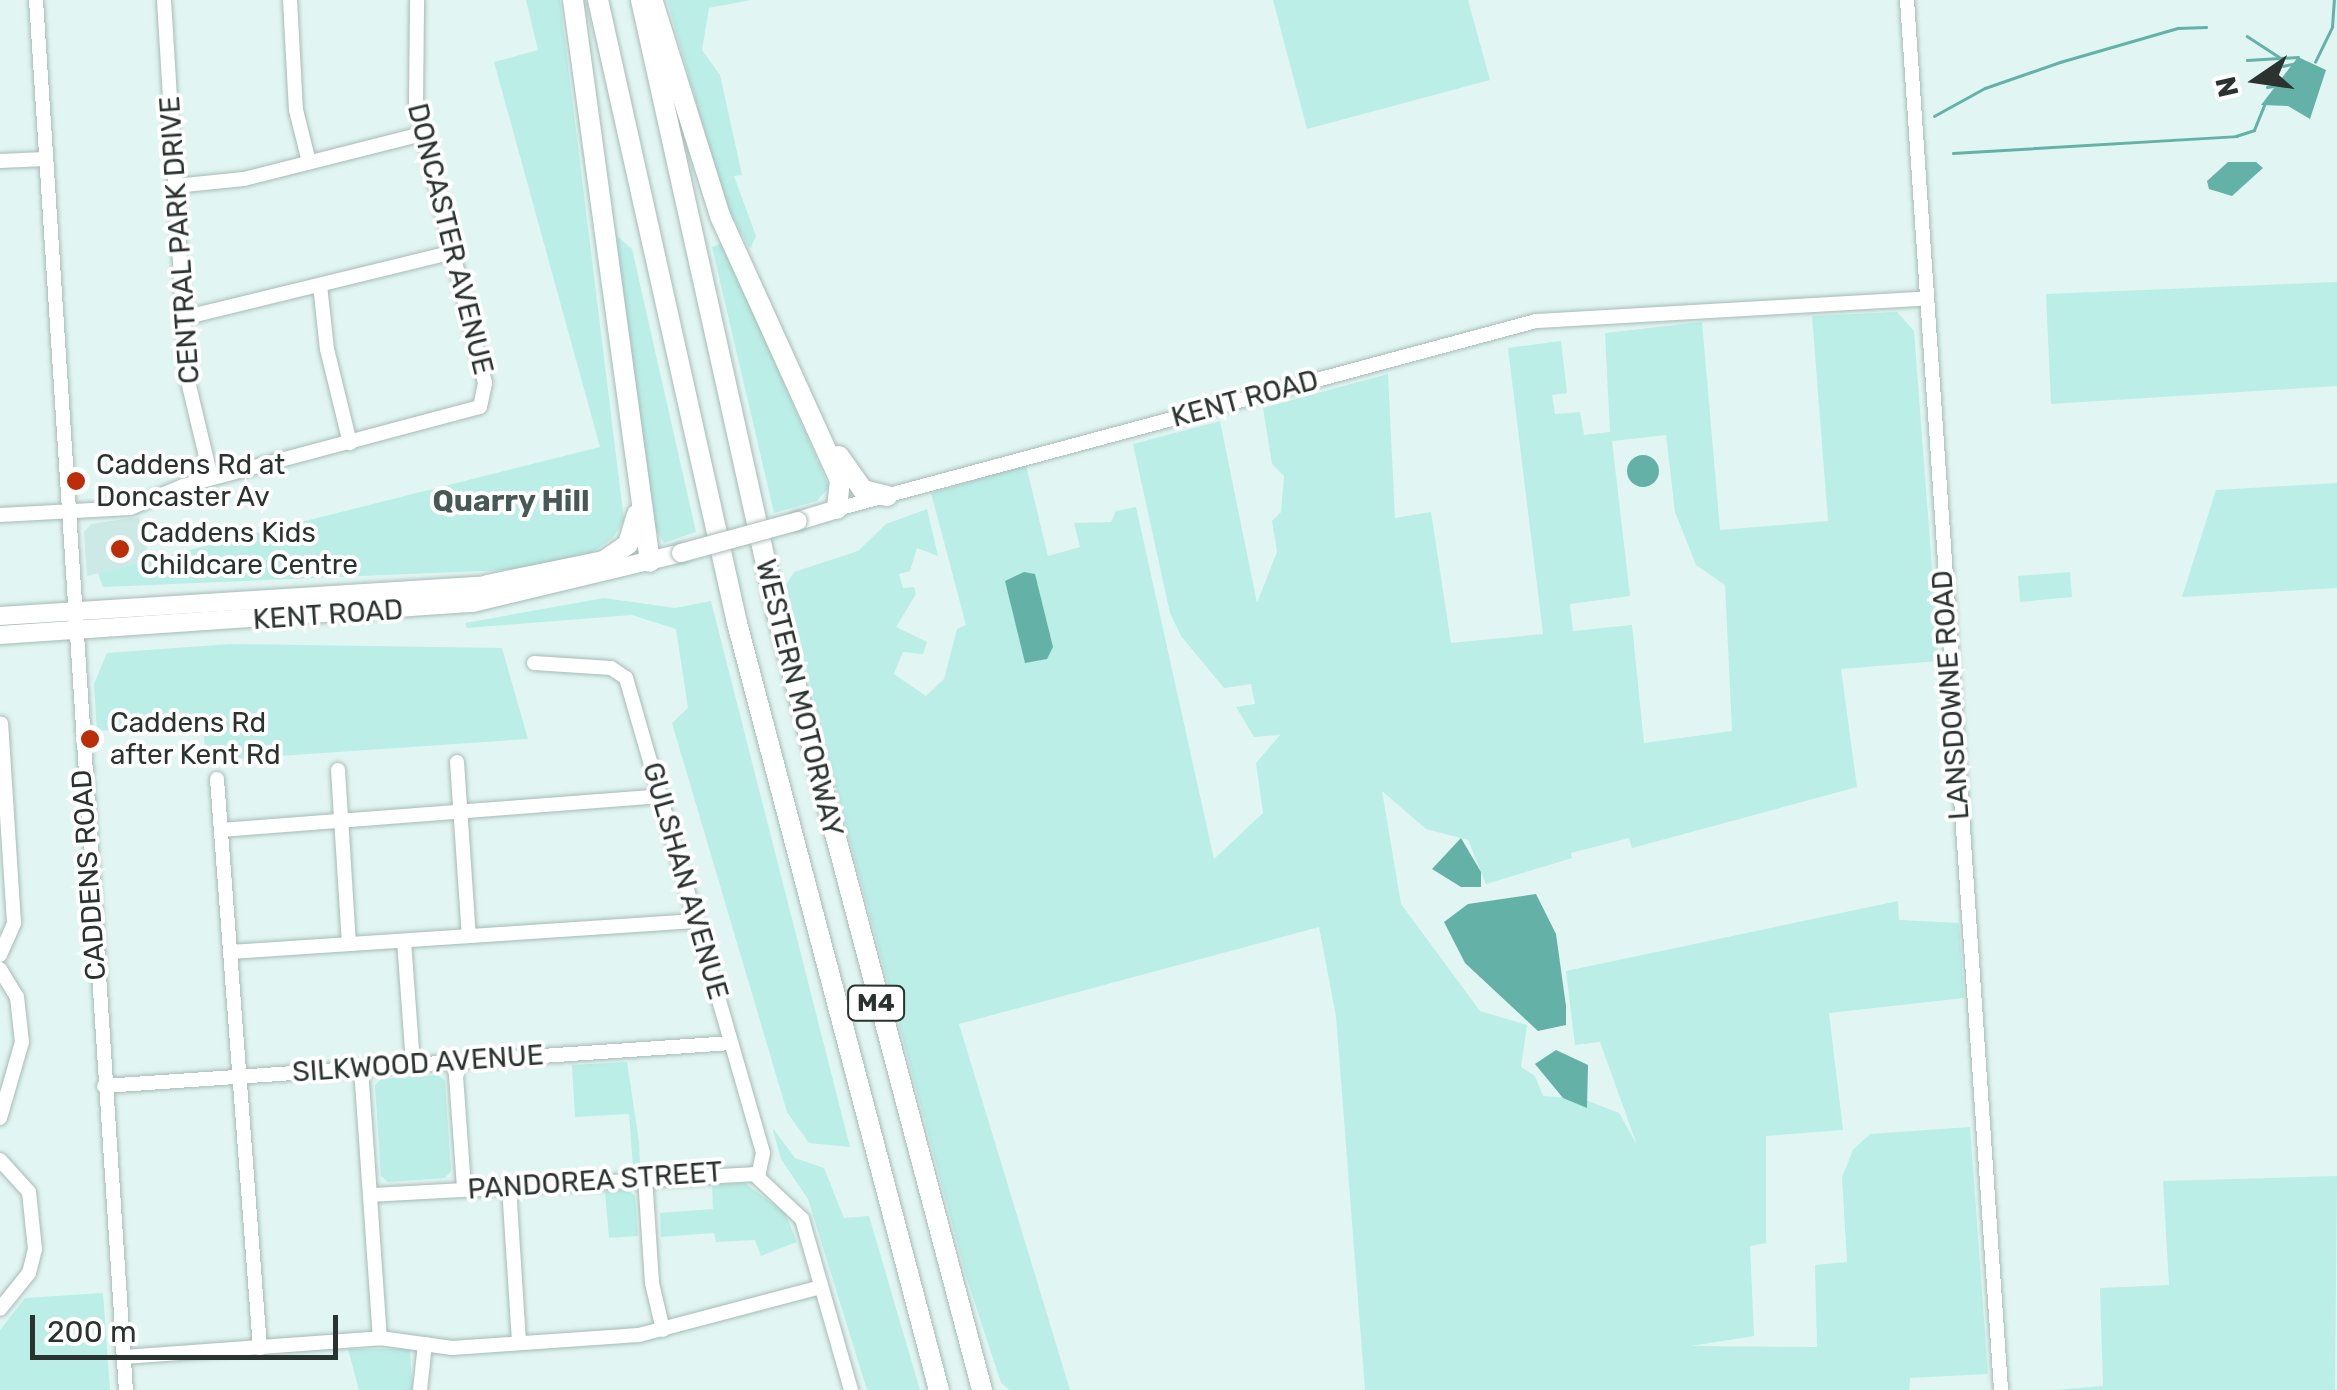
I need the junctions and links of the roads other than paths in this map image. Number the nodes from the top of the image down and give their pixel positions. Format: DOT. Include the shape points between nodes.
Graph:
graph roads {
  1 [pos="36,0"];
  2 [pos="164,0"];
  3 [pos="290,0"];
  4 [pos="417,0"];
  5 [pos="573,0"];
  6 [pos="598,0"];
  7 [pos="641,0"];
  8 [pos="652,0"];
  9 [pos="1907,0"];
  10 [pos="422,134"];
  11 [pos="45,159"];
  12 [pos="0,161"];
  13 [pos="309,162"];
  14 [pos="176,186"];
  15 [pos="454,252"];
  16 [pos="320,284"];
  17 [pos="1923,299"];
  18 [pos="184,318"];
  19 [pos="823,434"];
  20 [pos="350,443"];
  21 [pos="210,478"];
  22 [pos="886,496"];
  23 [pos="637,497"];
  24 [pos="838,510"];
  25 [pos="66,514"];
  26 [pos="0,515"];
  27 [pos="650,562"];
  28 [pos="580,580"];
  29 [pos="488,586"];
  30 [pos="0,616"];
  31 [pos="73,622"];
  32 [pos="0,635"];
  33 [pos="534,663"];
  34 [pos="0,723"];
  35 [pos="457,762"];
  36 [pos="338,770"];
  37 [pos="218,779"];
  38 [pos="661,796"];
  39 [pos="460,811"];
  40 [pos="341,821"];
  41 [pos="221,830"];
  42 [pos="696,921"];
  43 [pos="469,936"];
  44 [pos="404,940"];
  45 [pos="350,944"];
  46 [pos="230,952"];
  47 [pos="0,954"];
  48 [pos="0,968"];
  49 [pos="731,1043"];
  50 [pos="455,1062"];
  51 [pos="413,1064"];
  52 [pos="362,1068"];
  53 [pos="239,1076"];
  54 [pos="104,1086"];
  55 [pos="0,1118"];
  56 [pos="0,1160"];
  57 [pos="758,1176"];
  58 [pos="645,1178"];
  59 [pos="509,1187"];
  60 [pos="464,1189"];
  61 [pos="370,1195"];
  62 [pos="821,1287"];
  63 [pos="0,1309"];
  64 [pos="664,1330"];
  65 [pos="380,1338"];
  66 [pos="519,1343"];
  67 [pos="425,1344"];
  68 [pos="260,1348"];
  69 [pos="124,1357"];
  70 [pos="126,1390"];
  71 [pos="420,1390"];
  72 [pos="851,1390"];
  73 [pos="939,1390"];
  74 [pos="982,1390"];
  75 [pos="2001,1390"];
  1 -- 11 [label="street, CADDENS ROAD"];
  2 -- 14 [label="street, CENTRAL PARK DRIVE"];
  3 -- 13 [label="street" via="296,110"];
  4 -- 10 [label="street, DONCASTER AVENUE" via="414,84"];
  5 -- 23 [label="highway"];
  6 -- 73 [label="highway, WESTERN MOTORWAY / M4" via="758,709"];
  7 -- 74 [label="highway, WESTERN MOTORWAY / M4" via="777,614"];
  8 -- 19 [label="highway" via="720,216"];
  9 -- 17 [label="street, LANSDOWNE ROAD"];
  10 -- 13 [label="street"];
  10 -- 15 [label="street, DONCASTER AVENUE"];
  11 -- 12 [label="street"];
  11 -- 25 [label="street, CADDENS ROAD"];
  13 -- 14 [label="street" via="234,181"];
  14 -- 18 [label="street, CENTRAL PARK DRIVE"];
  15 -- 16 [label="street"];
  15 -- 20 [label="street, DONCASTER AVENUE" via="485,384 483,403 468,414"];
  16 -- 18 [label="street"];
  16 -- 20 [label="street" via="327,350"];
  17 -- 22 [label="street, KENT ROAD" via="1536,321"];
  17 -- 75 [label="street, LANSDOWNE ROAD"];
  18 -- 21 [label="street, CENTRAL PARK DRIVE" via="188,385"];
  19 -- 22 [label="highway" via="863,490"];
  19 -- 24 [label="highway" via="842,489"];
  20 -- 21 [label="street, DONCASTER AVENUE"];
  21 -- 25 [label="street, DONCASTER AVENUE" via="130,508"];
  22 -- 24 [label="street, KENT ROAD"];
  23 -- 27 [label="highway"];
  23 -- 29 [label="highway" via="633,535 613,556 583,569"];
  24 -- 27 [label="main road, KENT ROAD, bridge"];
  25 -- 26 [label="street, DONCASTER AVENUE"];
  25 -- 31 [label="street, CADDENS ROAD"];
  27 -- 28 [label="main road, KENT ROAD"];
  28 -- 29 [label="main road, KENT ROAD"];
  28 -- 31 [label="main road, KENT ROAD" via="435,607"];
  29 -- 31 [label="main road, KENT ROAD"];
  30 -- 31 [label="main road"];
  31 -- 32 [label="main road"];
  31 -- 54 [label="street, CADDENS ROAD"];
  33 -- 38 [label="street, GULSHAN AVENUE" via="612,668 625,676"];
  34 -- 47 [label="street" via="14,922"];
  35 -- 39 [label="street"];
  36 -- 40 [label="street"];
  37 -- 41 [label="street"];
  38 -- 39 [label="street"];
  38 -- 42 [label="street, GULSHAN AVENUE"];
  39 -- 40 [label="street"];
  39 -- 43 [label="street"];
  40 -- 41 [label="street"];
  40 -- 45 [label="street"];
  41 -- 46 [label="street"];
  42 -- 43 [label="street"];
  42 -- 49 [label="street, GULSHAN AVENUE"];
  43 -- 44 [label="street"];
  44 -- 45 [label="street"];
  44 -- 51 [label="street"];
  45 -- 46 [label="street"];
  46 -- 53 [label="street"];
  48 -- 55 [label="street" via="18,996 22,1042"];
  49 -- 50 [label="street, SILKWOOD AVENUE"];
  49 -- 57 [label="street, GULSHAN AVENUE" via="763,1153"];
  50 -- 51 [label="street, SILKWOOD AVENUE"];
  50 -- 60 [label="street"];
  51 -- 52 [label="street, SILKWOOD AVENUE"];
  52 -- 53 [label="street, SILKWOOD AVENUE"];
  52 -- 61 [label="street"];
  53 -- 54 [label="street, SILKWOOD AVENUE"];
  53 -- 68 [label="street"];
  54 -- 69 [label="street, CADDENS ROAD"];
  56 -- 63 [label="street" via="29,1192 35,1250 30,1273"];
  57 -- 58 [label="street, PANDOREA STREET"];
  57 -- 62 [label="street, PANDOREA STREET" via="800,1214"];
  58 -- 59 [label="street, PANDOREA STREET"];
  58 -- 64 [label="street" via="652,1283"];
  59 -- 60 [label="street, PANDOREA STREET"];
  59 -- 66 [label="street"];
  60 -- 61 [label="street, PANDOREA STREET"];
  61 -- 65 [label="street"];
  62 -- 64 [label="street"];
  62 -- 72 [label="street, PANDOREA STREET"];
  64 -- 66 [label="street"];
  65 -- 67 [label="street"];
  65 -- 68 [label="street"];
  66 -- 67 [label="street"];
  67 -- 71 [label="street"];
  68 -- 69 [label="street"];
  69 -- 70 [label="street, CADDENS ROAD"];
}
